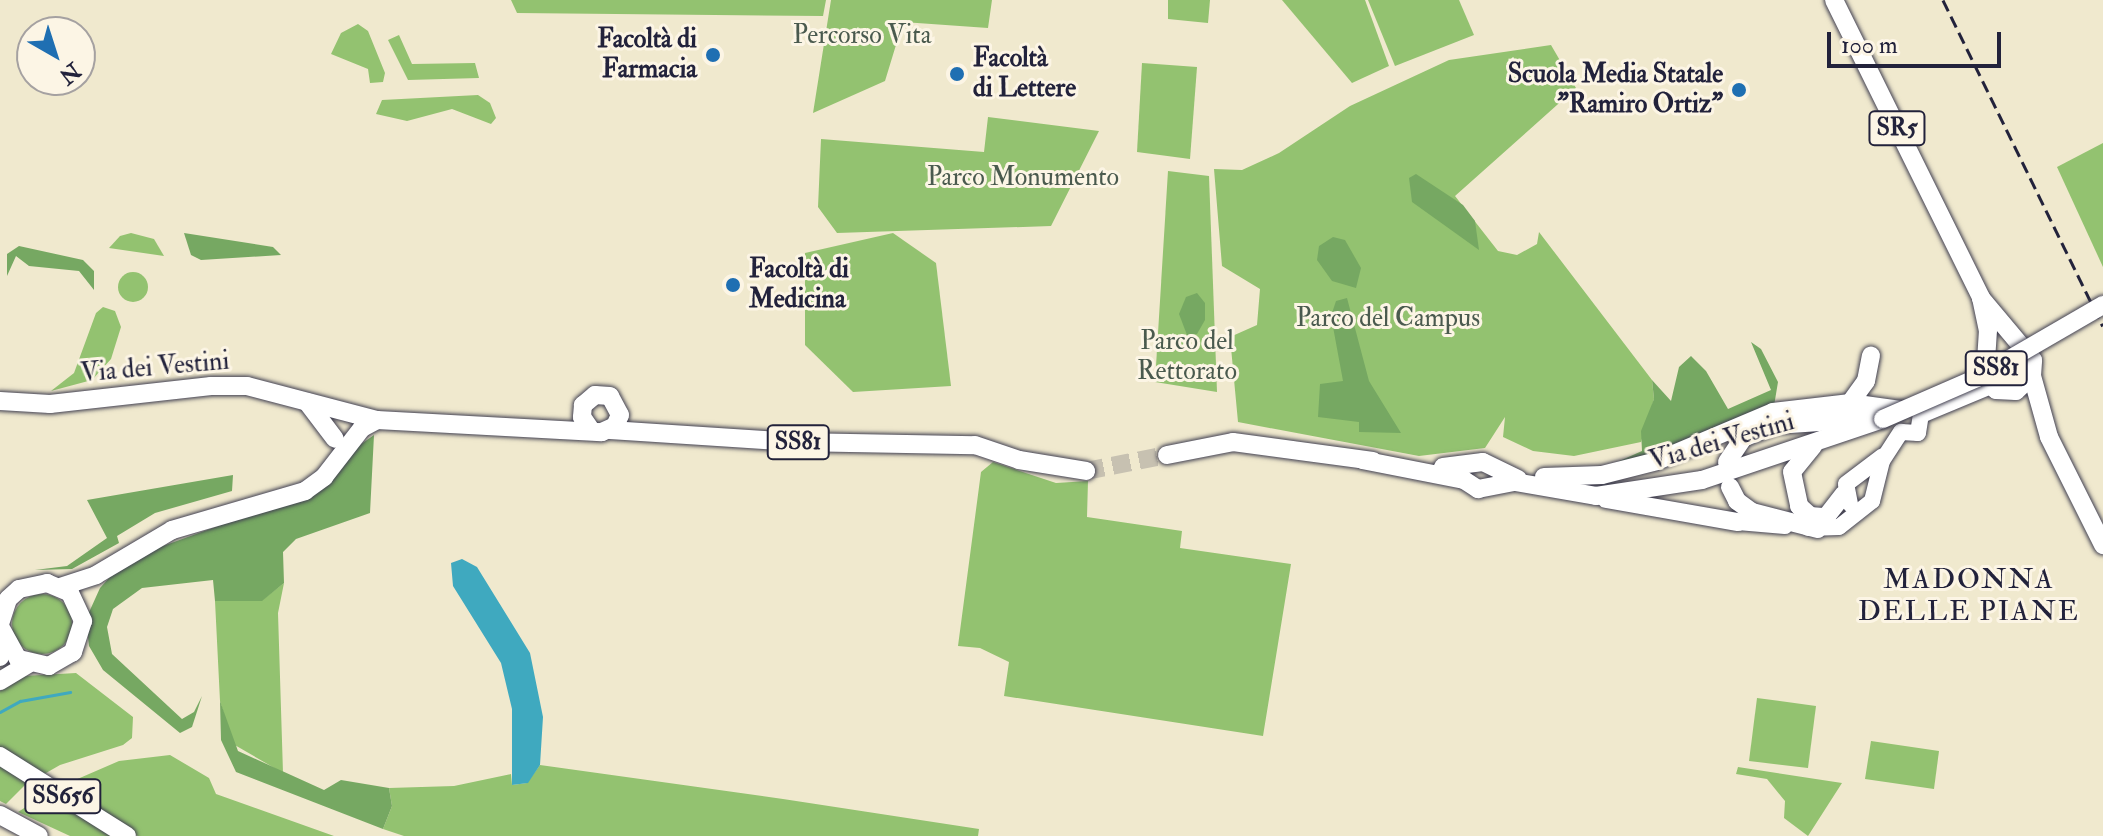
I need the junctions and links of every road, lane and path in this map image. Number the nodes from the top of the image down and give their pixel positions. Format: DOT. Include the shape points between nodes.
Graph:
graph roads {
  1 [pos="1834,0"];
  2 [pos="1981,298"];
  3 [pos="2103,305"];
  4 [pos="2017,343"];
  5 [pos="1988,352"];
  6 [pos="1871,355"];
  7 [pos="2032,376"];
  8 [pos="1991,386"];
  9 [pos="305,400"];
  10 [pos="0,401"];
  11 [pos="1850,403"];
  12 [pos="620,412"];
  13 [pos="1913,412"];
  14 [pos="350,413"];
  15 [pos="1883,419"];
  16 [pos="377,420"];
  17 [pos="594,424"];
  18 [pos="671,432"];
  19 [pos="1901,432"];
  20 [pos="2049,437"];
  21 [pos="1821,440"];
  22 [pos="341,445"];
  23 [pos="1887,452"];
  24 [pos="1167,455"];
  25 [pos="1727,462"];
  26 [pos="1086,471"];
  27 [pos="1859,476"];
  28 [pos="1504,478"];
  29 [pos="1730,487"];
  30 [pos="1875,491"];
  31 [pos="1844,494"];
  32 [pos="1596,496"];
  33 [pos="1861,507"];
  34 [pos="1738,522"];
  35 [pos="1818,529"];
  36 [pos="2103,545"];
  37 [pos="96,575"];
  38 [pos="60,587"];
  39 [pos="82,611"];
  40 [pos="1,637"];
  41 [pos="28,664"];
  42 [pos="0,681"];
  43 [pos="0,756"];
  44 [pos="0,815"];
  45 [pos="39,836"];
  46 [pos="127,836"];
  1 -- 2 [label="main road, SR5"];
  2 -- 4 [label="main road, SR5"];
  2 -- 5 [label="main road, SR5"];
  3 -- 15 [label="main road, SS81, bridge" via="1977,378"];
  4 -- 5 [label="main road" via="2001,343"];
  4 -- 7 [label="main road, SR5" via="2030,354"];
  5 -- 8 [label="main road, SR5"];
  6 -- 11 [label="main road" via="1866,381"];
  7 -- 8 [label="main road" via="2022,388"];
  7 -- 20 [label="main road, SR5"];
  8 -- 13 [label="main road"];
  8 -- 20 [label="main road, SR5"];
  9 -- 10 [label="main road, Via dei Vestini / SS81" via="247,386 211,386 50,404"];
  9 -- 14 [label="main road, Via dei Vestini / SS81"];
  9 -- 22 [label="main road"];
  11 -- 13 [label="main road"];
  11 -- 28 [label="main road" via="1756,416 1657,461 1602,475"];
  12 -- 17 [label="main road"];
  12 -- 17 [label="main road, Via dei Vestini" via="615,400 601,394 588,399"];
  12 -- 18 [label="main road, Via dei Vestini / SS81"];
  13 -- 19 [label="main road" via="1897,420"];
  13 -- 19 [label="main road" via="1924,423 1918,433"];
  14 -- 16 [label="main road, Via dei Vestini / SS81"];
  14 -- 22 [label="main road"];
  15 -- 21 [label="main road, Via dei Vestini / SS81"];
  15 -- 25 [label="main road" via="1775,425 1743,438"];
  16 -- 17 [label="main road, Via dei Vestini / SS81" via="550,428"];
  16 -- 22 [label="main road"];
  17 -- 18 [label="main road, Via dei Vestini / SS81"];
  18 -- 26 [label="main road, Via dei Vestini / SS81" via="795,442 975,445 1019,460"];
  19 -- 23 [label="main road"];
  20 -- 36 [label="main road, SR5"];
  21 -- 31 [label="main road" via="1794,465 1795,497 1804,512 1818,518 1833,513"];
  21 -- 32 [label="main road, Via dei Vestini / SS81" via="1702,480"];
  22 -- 37 [label="main road" via="324,477 305,491 172,530"];
  23 -- 27 [label="main road"];
  23 -- 30 [label="main road"];
  24 -- 28 [label="main road, Via dei Vestini" via="1233,442 1468,474 1483,462"];
  27 -- 30 [label="main road" via="1872,481"];
  27 -- 31 [label="main road" via="1849,480"];
  28 -- 32 [label="main road, Via dei Vestini / SS81"];
  29 -- 35 [label="main road" via="1752,512"];
  30 -- 33 [label="main road" via="1872,501"];
  31 -- 33 [label="main road"];
  32 -- 34 [label="main road" via="1636,508"];
  33 -- 35 [label="main road" via="1839,527"];
  34 -- 35 [label="main road"];
  37 -- 38 [label="main road"];
  37 -- 39 [label="main road"];
  38 -- 39 [label="main road"];
  38 -- 40 [label="main road" via="32,584 19,589 8,599"];
  39 -- 41 [label="main road" via="83,630 73,652 49,666"];
  40 -- 41 [label="main road"];
  41 -- 42 [label="main road"];
  43 -- 46 [label="main road, SS656"];
  44 -- 45 [label="main road"];
}
